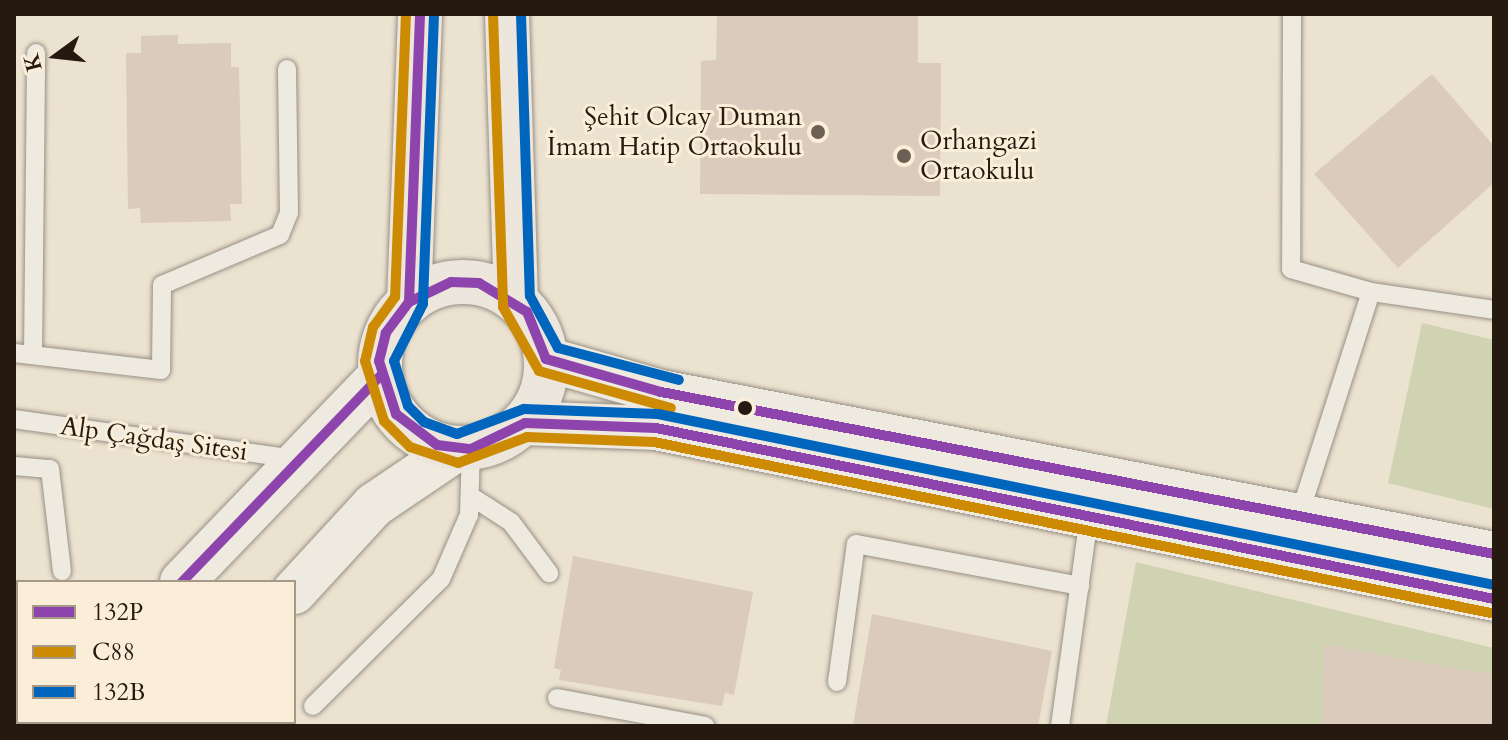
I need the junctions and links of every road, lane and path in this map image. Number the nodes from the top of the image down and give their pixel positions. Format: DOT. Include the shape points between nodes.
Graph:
graph roads {
  1 [pos="420,14"];
  2 [pos="507,14"];
  3 [pos="1292,14"];
  4 [pos="36,53"];
  5 [pos="287,69"];
  6 [pos="1371,292"];
  7 [pos="516,301"];
  8 [pos="409,302"];
  9 [pos="1494,310"];
  10 [pos="14,353"];
  11 [pos="33,355"];
  12 [pos="546,359"];
  13 [pos="381,375"];
  14 [pos="14,419"];
  15 [pos="525,423"];
  16 [pos="464,449"];
  17 [pos="294,459"];
  18 [pos="14,466"];
  19 [pos="472,497"];
  20 [pos="1089,516"];
  21 [pos="1299,516"];
  22 [pos="1494,554"];
  23 [pos="62,571"];
  24 [pos="549,573"];
  25 [pos="184,580"];
  26 [pos="1080,586"];
  27 [pos="296,590"];
  28 [pos="1494,599"];
  29 [pos="837,682"];
  30 [pos="557,698"];
  31 [pos="313,706"];
  32 [pos="705,726"];
  33 [pos="1060,726"];
  1 -- 8 [label="main road"];
  2 -- 7 [label="main road"];
  3 -- 6 [label="lane" via="1291,269"];
  4 -- 11 [label="lane"];
  5 -- 11 [label="lane" via="284,224 251,252 162,285 161,370"];
  6 -- 9 [label="lane"];
  6 -- 21 [label="lane"];
  7 -- 8 [label="main road" via="479,283 451,282"];
  7 -- 12 [label="main road" via="540,333"];
  8 -- 13 [label="main road" via="386,333"];
  10 -- 11 [label="lane"];
  12 -- 15 [label="main road" via="545,384"];
  12 -- 21 [label="main road" via="661,392"];
  13 -- 16 [label="main road" via="396,414 416,434"];
  13 -- 17 [label="main road"];
  14 -- 17 [label="lane, Alp Çağdaş Sitesi"];
  15 -- 16 [label="main road"];
  15 -- 20 [label="main road" via="656,428"];
  16 -- 19 [label="lane"];
  16 -- 27 [label="main road" via="374,505"];
  17 -- 25 [label="main road"];
  18 -- 23 [label="lane, Alp Çağdaş Sitesi" via="50,469"];
  19 -- 24 [label="lane" via="504,515"];
  19 -- 31 [label="lane" via="441,579"];
  20 -- 26 [label="lane"];
  20 -- 28 [label="main road"];
  21 -- 22 [label="main road"];
  26 -- 29 [label="lane" via="856,544"];
  26 -- 33 [label="lane"];
  30 -- 32 [label="lane"];
}
